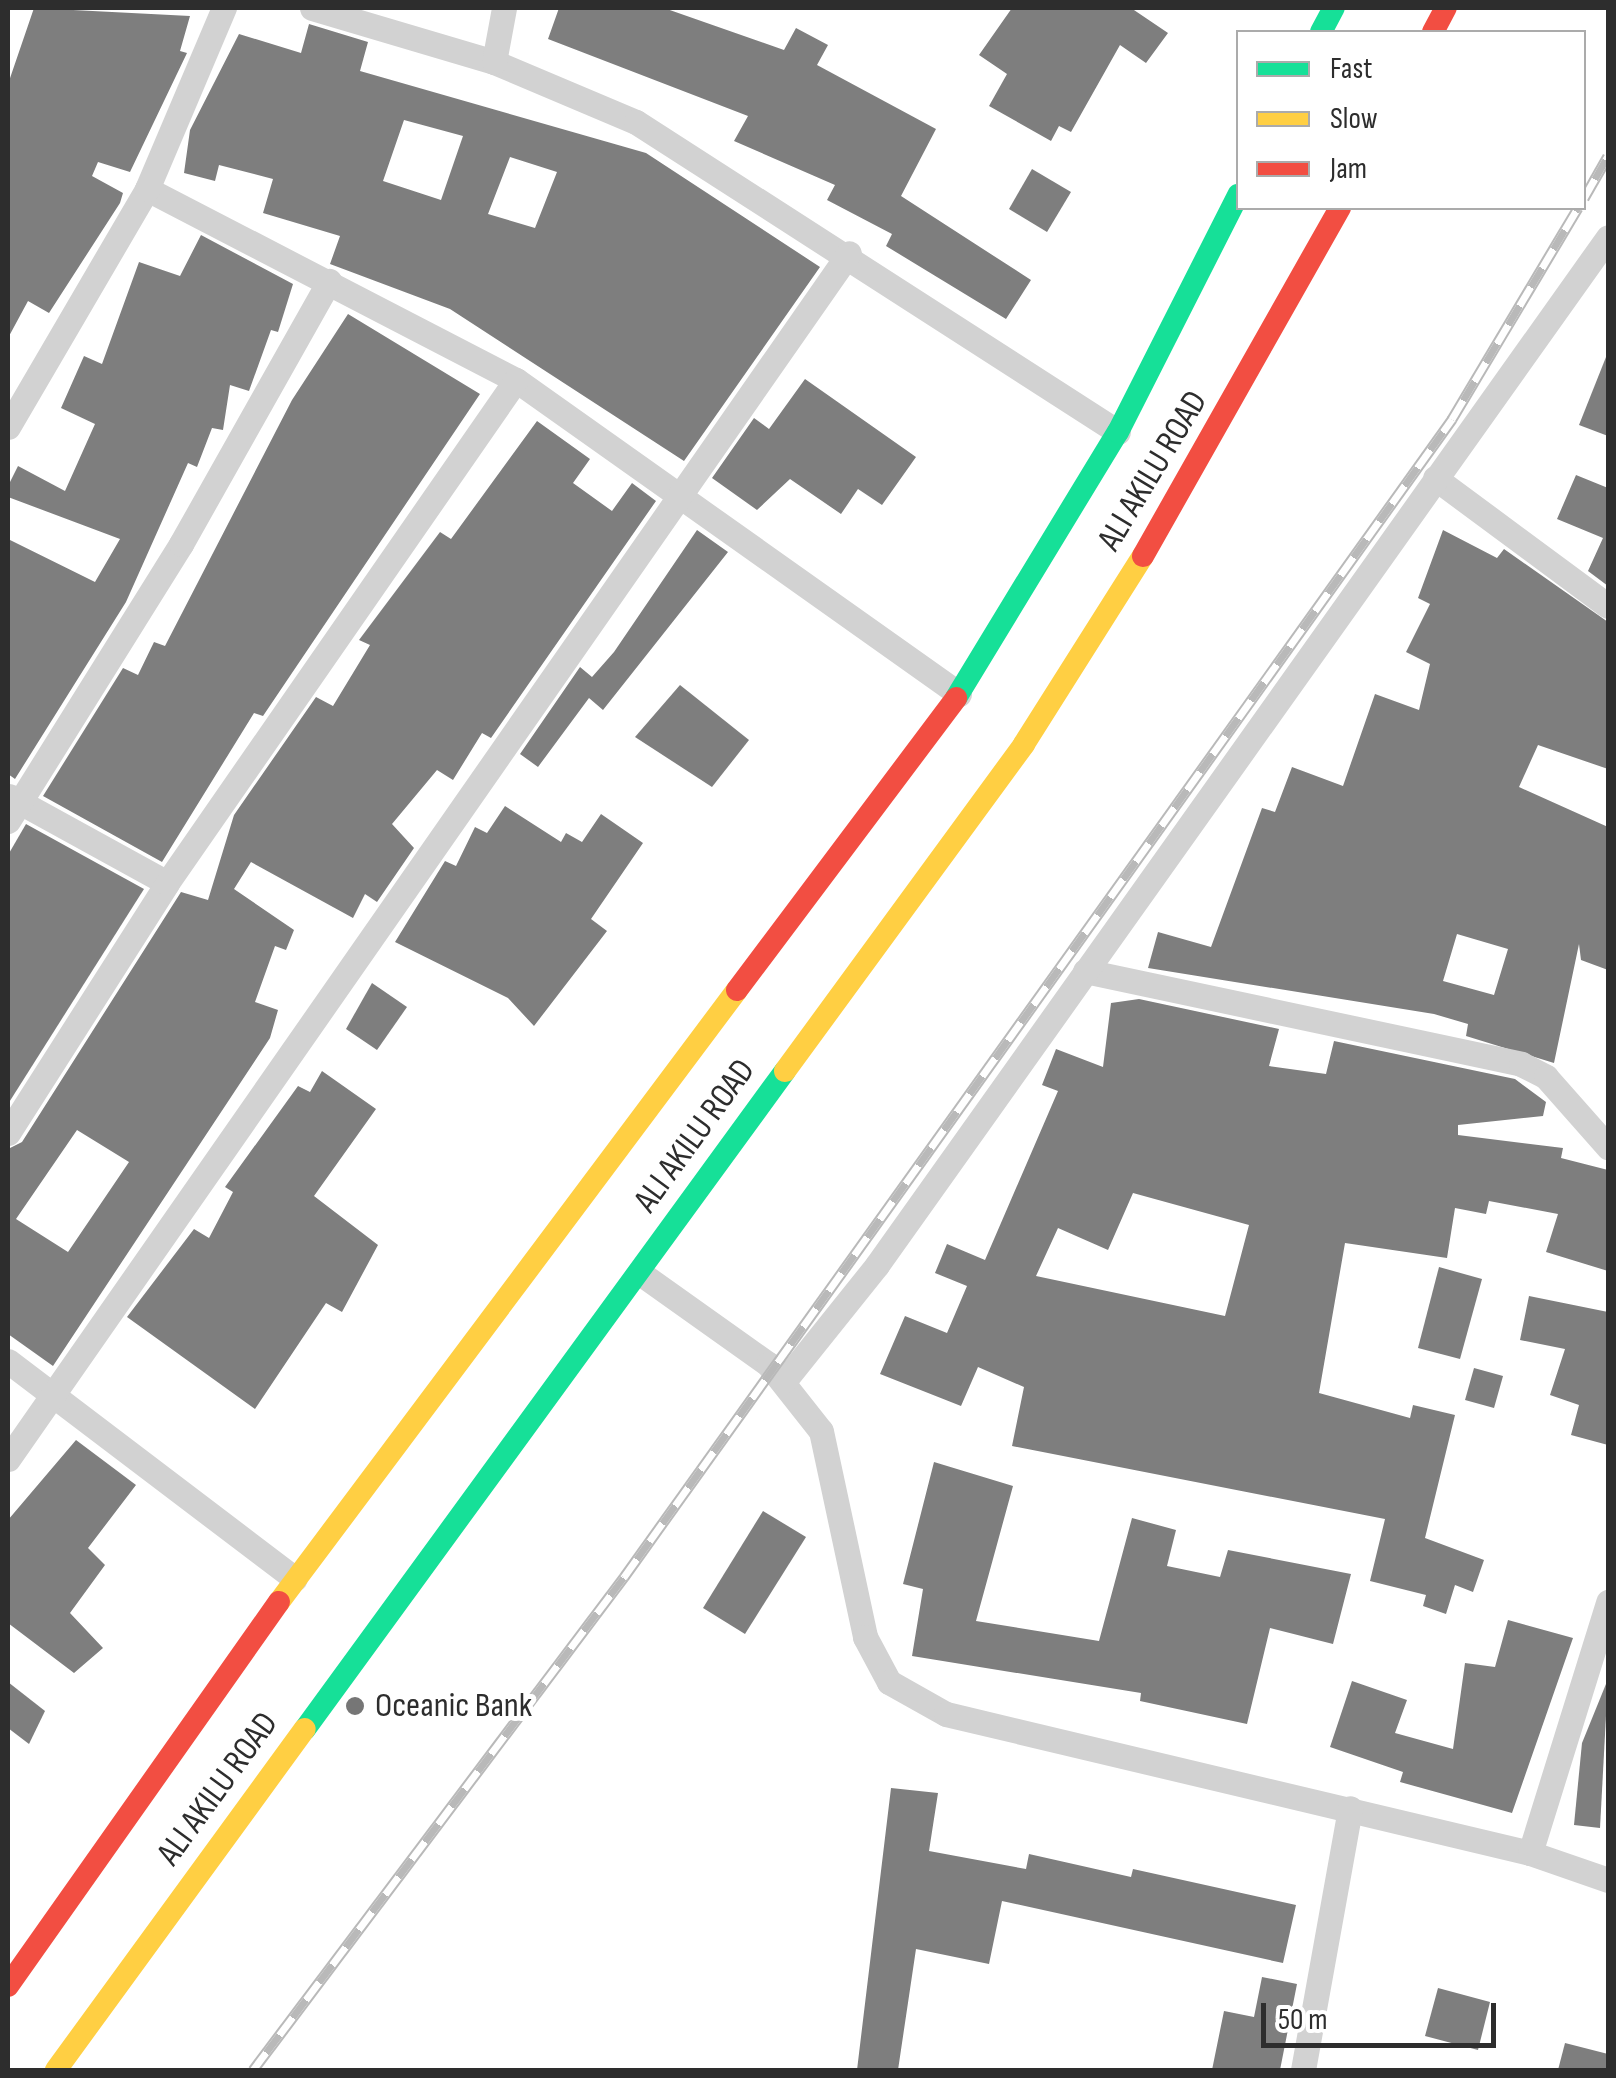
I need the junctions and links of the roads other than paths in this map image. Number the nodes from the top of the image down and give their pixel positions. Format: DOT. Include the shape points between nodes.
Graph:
graph roads {
  1 [pos="224,8"];
  2 [pos="312,8"];
  3 [pos="504,8"];
  4 [pos="1334,8"];
  5 [pos="1446,8"];
  6 [pos="1322,30"];
  7 [pos="1434,30"];
  8 [pos="494,62"];
  9 [pos="147,189"];
  10 [pos="1236,199"];
  11 [pos="1339,210"];
  12 [pos="1608,238"];
  13 [pos="849,253"];
  14 [pos="329,281"];
  15 [pos="516,380"];
  16 [pos="8,427"];
  17 [pos="1118,432"];
  18 [pos="1436,478"];
  19 [pos="682,494"];
  20 [pos="1608,606"];
  21 [pos="958,694"];
  22 [pos="12,806"];
  23 [pos="167,883"];
  24 [pos="1085,971"];
  25 [pos="8,1133"];
  26 [pos="1608,1148"];
  27 [pos="640,1273"];
  28 [pos="8,1361"];
  29 [pos="785,1380"];
  30 [pos="54,1395"];
  31 [pos="8,1459"];
  32 [pos="295,1579"];
  33 [pos="1608,1602"];
  34 [pos="1350,1808"];
  35 [pos="1530,1853"];
  36 [pos="1608,1880"];
  37 [pos="8,1986"];
  38 [pos="56,2070"];
  39 [pos="1303,2070"];
  1 -- 9 [label="street"];
  2 -- 8 [label="street"];
  3 -- 8 [label="street"];
  4 -- 6 [label="main road"];
  5 -- 7 [label="main road"];
  8 -- 13 [label="street" via="636,122"];
  9 -- 14 [label="street"];
  9 -- 16 [label="street"];
  10 -- 17 [label="main road, ALI AKILU ROAD"];
  11 -- 27 [label="main road, ALI AKILU ROAD" via="1190,483 1024,744"];
  12 -- 18 [label="street"];
  13 -- 17 [label="street"];
  13 -- 19 [label="street"];
  14 -- 15 [label="street"];
  14 -- 22 [label="street"];
  15 -- 19 [label="street"];
  15 -- 23 [label="street"];
  17 -- 21 [label="main road, ALI AKILU ROAD"];
  18 -- 20 [label="street"];
  18 -- 24 [label="street"];
  19 -- 21 [label="street"];
  19 -- 30 [label="street"];
  21 -- 32 [label="main road, ALI AKILU ROAD"];
  22 -- 23 [label="street"];
  23 -- 25 [label="street"];
  24 -- 26 [label="street" via="1521,1064 1546,1077"];
  24 -- 29 [label="street"];
  27 -- 29 [label="street"];
  27 -- 38 [label="main road, ALI AKILU ROAD"];
  28 -- 30 [label="street"];
  29 -- 34 [label="street" via="821,1431 839,1482 866,1637 888,1682 946,1714"];
  30 -- 31 [label="street"];
  30 -- 32 [label="street"];
  32 -- 37 [label="main road, ALI AKILU ROAD"];
  33 -- 35 [label="street"];
  34 -- 35 [label="street"];
  34 -- 39 [label="street"];
  35 -- 36 [label="street"];
}
